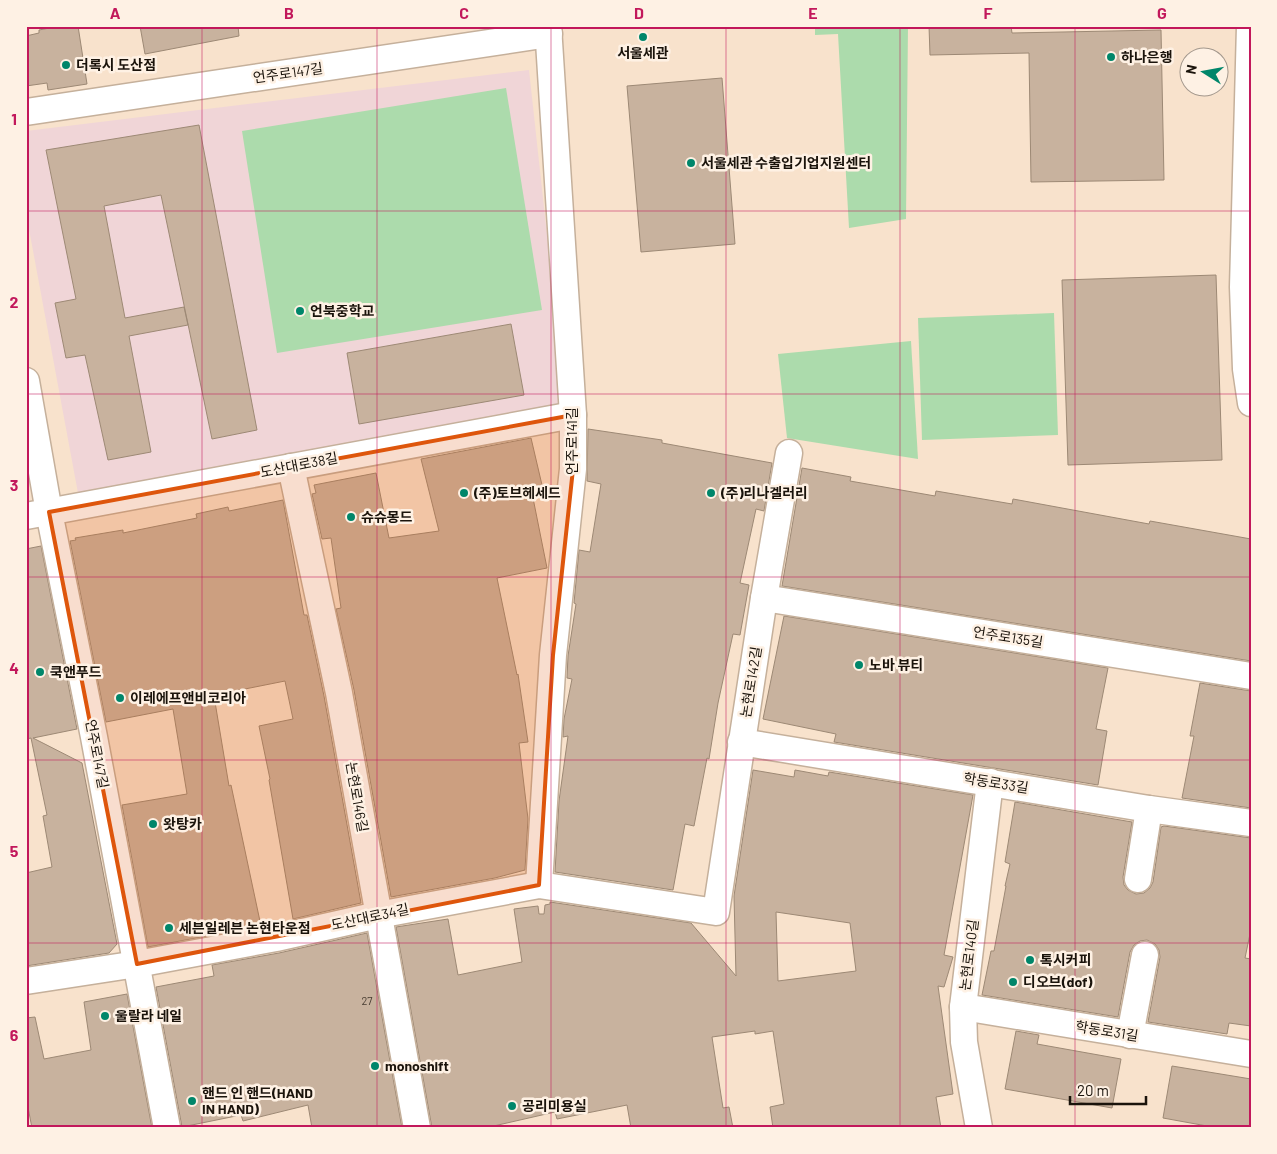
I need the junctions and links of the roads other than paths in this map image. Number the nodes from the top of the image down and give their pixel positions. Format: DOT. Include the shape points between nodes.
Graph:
graph roads {
  1 [pos="548,30"];
  2 [pos="1250,38"];
  3 [pos="26,112"];
  4 [pos="1247,287"];
  5 [pos="26,381"];
  6 [pos="1251,403"];
  7 [pos="573,415"];
  8 [pos="789,453"];
  9 [pos="291,466"];
  10 [pos="38,514"];
  11 [pos="764,598"];
  12 [pos="1251,676"];
  13 [pos="741,742"];
  14 [pos="990,782"];
  15 [pos="1149,809"];
  16 [pos="1251,823"];
  17 [pos="1138,879"];
  18 [pos="539,885"];
  19 [pos="716,912"];
  20 [pos="378,915"];
  21 [pos="1145,955"];
  22 [pos="137,964"];
  23 [pos="26,981"];
  24 [pos="963,1006"];
  25 [pos="1130,1035"];
  26 [pos="1251,1054"];
  27 [pos="167,1128"];
  28 [pos="417,1128"];
  29 [pos="979,1128"];
  1 -- 3 [label="street, 언주로147길"];
  1 -- 7 [label="street, 언주로141길"];
  2 -- 4 [label="street"];
  4 -- 6 [label="street" via="1246,369"];
  5 -- 10 [label="street, 언주로147길"];
  7 -- 9 [label="street, 도산대로38길"];
  7 -- 18 [label="street, 언주로141길" via="573,469 553,655"];
  8 -- 11 [label="street, 논현로142길"];
  9 -- 10 [label="street, 도산대로38길"];
  9 -- 20 [label="street, 논현로146길" via="339,693"];
  10 -- 22 [label="street, 언주로147길" via="94,737"];
  11 -- 12 [label="street, 언주로135길"];
  11 -- 13 [label="street, 논현로142길"];
  13 -- 14 [label="street, 학동로33길"];
  13 -- 19 [label="street, 논현로142길"];
  14 -- 15 [label="street, 학동로33길"];
  14 -- 24 [label="street, 논현로140길"];
  15 -- 16 [label="street, 학동로33길"];
  15 -- 17 [label="street"];
  18 -- 19 [label="street, 도산대로34길"];
  18 -- 20 [label="street, 도산대로34길"];
  20 -- 22 [label="street, 도산대로34길"];
  20 -- 28 [label="street, 논현로146길"];
  21 -- 25 [label="street"];
  22 -- 23 [label="street, 도산대로34길"];
  22 -- 27 [label="street, 언주로147길"];
  24 -- 25 [label="street, 학동로31길"];
  24 -- 29 [label="street, 논현로140길" via="964,1042"];
  25 -- 26 [label="street, 학동로31길"];
}
